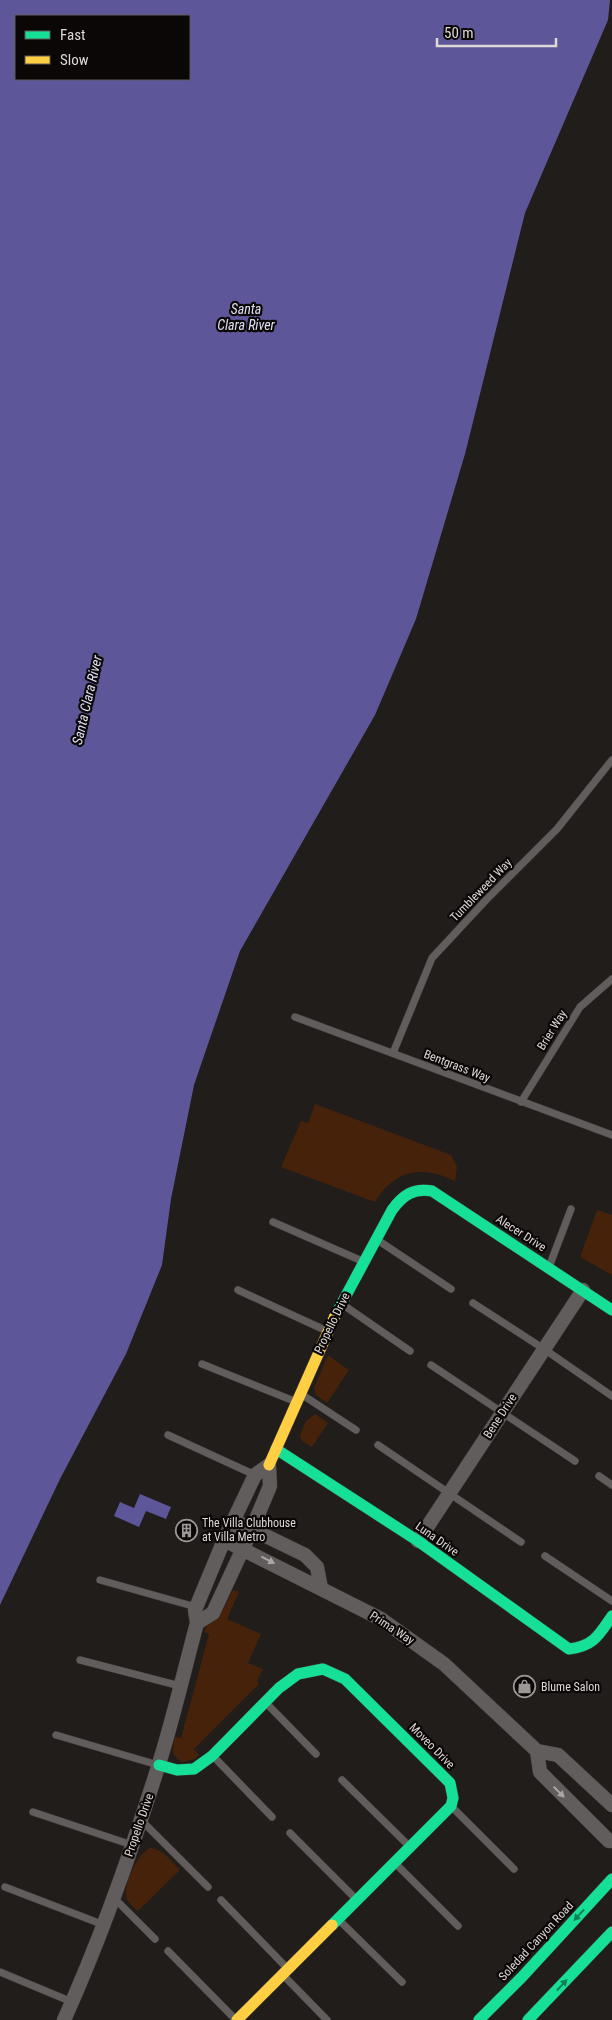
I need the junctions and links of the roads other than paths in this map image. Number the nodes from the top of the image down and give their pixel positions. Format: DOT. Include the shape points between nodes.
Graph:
graph roads {
  1 [pos="612,760"];
  2 [pos="612,979"];
  3 [pos="295,1017"];
  4 [pos="393,1053"];
  5 [pos="521,1102"];
  6 [pos="612,1135"];
  7 [pos="411,1191"];
  8 [pos="571,1209"];
  9 [pos="273,1222"];
  10 [pos="376,1239"];
  11 [pos="363,1261"];
  12 [pos="548,1268"];
  13 [pos="450,1289"];
  14 [pos="238,1290"];
  15 [pos="583,1290"];
  16 [pos="342,1304"];
  17 [pos="473,1304"];
  18 [pos="612,1310"];
  19 [pos="328,1331"];
  20 [pos="544,1349"];
  21 [pos="410,1351"];
  22 [pos="202,1364"];
  23 [pos="431,1365"];
  24 [pos="612,1396"];
  25 [pos="297,1397"];
  26 [pos="503,1412"];
  27 [pos="356,1430"];
  28 [pos="168,1435"];
  29 [pos="378,1445"];
  30 [pos="276,1449"];
  31 [pos="575,1461"];
  32 [pos="269,1465"];
  33 [pos="255,1475"];
  34 [pos="599,1476"];
  35 [pos="612,1485"];
  36 [pos="449,1494"];
  37 [pos="233,1520"];
  38 [pos="252,1529"];
  39 [pos="224,1540"];
  40 [pos="418,1541"];
  41 [pos="521,1542"];
  42 [pos="243,1548"];
  43 [pos="545,1556"];
  44 [pos="100,1580"];
  45 [pos="321,1588"];
  46 [pos="612,1602"];
  47 [pos="196,1607"];
  48 [pos="612,1616"];
  49 [pos="197,1623"];
  50 [pos="80,1660"];
  51 [pos="180,1686"];
  52 [pos="264,1702"];
  53 [pos="56,1735"];
  54 [pos="537,1751"];
  55 [pos="316,1754"];
  56 [pos="212,1756"];
  57 [pos="159,1765"];
  58 [pos="342,1780"];
  59 [pos="451,1806"];
  60 [pos="612,1806"];
  61 [pos="33,1812"];
  62 [pos="272,1817"];
  63 [pos="141,1820"];
  64 [pos="290,1833"];
  65 [pos="612,1842"];
  66 [pos="132,1845"];
  67 [pos="410,1847"];
  68 [pos="395,1862"];
  69 [pos="514,1870"];
  70 [pos="612,1879"];
  71 [pos="5,1887"];
  72 [pos="208,1887"];
  73 [pos="113,1898"];
  74 [pos="222,1900"];
  75 [pos="357,1900"];
  76 [pos="338,1919"];
  77 [pos="104,1925"];
  78 [pos="458,1926"];
  79 [pos="612,1932"];
  80 [pos="155,1939"];
  81 [pos="168,1951"];
  82 [pos="0,1972"];
  83 [pos="286,1972"];
  84 [pos="402,1982"];
  85 [pos="72,2002"];
  86 [pos="64,2020"];
  87 [pos="237,2020"];
  88 [pos="327,2020"];
  89 [pos="479,2020"];
  90 [pos="528,2020"];
  1 -- 4 [label="lane, Tumbleweed Way" via="557,829 432,958"];
  2 -- 5 [label="lane, Brier Way" via="580,1007"];
  3 -- 4 [label="lane, Bentgrass Way"];
  4 -- 5 [label="lane, Bentgrass Way"];
  5 -- 6 [label="lane, Bentgrass Way"];
  7 -- 10 [label="street, Propello Drive" via="395,1205"];
  7 -- 12 [label="street, Alecer Drive" via="432,1191"];
  8 -- 12 [label="lane"];
  9 -- 11 [label="lane"];
  10 -- 11 [label="street, Propello Drive"];
  10 -- 13 [label="lane"];
  11 -- 16 [label="street, Propello Drive"];
  12 -- 15 [label="street, Alecer Drive"];
  14 -- 19 [label="lane"];
  15 -- 18 [label="street, Alecer Drive"];
  15 -- 20 [label="street, Bene Drive"];
  16 -- 19 [label="street, Propello Drive"];
  16 -- 21 [label="lane"];
  17 -- 20 [label="lane"];
  19 -- 25 [label="street, Propello Drive"];
  20 -- 24 [label="lane"];
  20 -- 26 [label="street, Bene Drive"];
  22 -- 25 [label="lane"];
  23 -- 26 [label="lane"];
  25 -- 27 [label="lane"];
  25 -- 30 [label="street, Propello Drive"];
  26 -- 31 [label="lane"];
  26 -- 36 [label="street, Bene Drive"];
  28 -- 33 [label="lane"];
  29 -- 36 [label="lane"];
  30 -- 32 [label="street, Propello Drive"];
  30 -- 40 [label="street, Luna Drive"];
  32 -- 33 [label="street, Propello Drive"];
  32 -- 38 [label="street, Propello Drive" via="270,1486"];
  33 -- 37 [label="street, Propello Drive"];
  34 -- 35 [label="lane"];
  36 -- 40 [label="street, Bene Drive"];
  36 -- 41 [label="lane"];
  37 -- 38 [label="street"];
  37 -- 39 [label="street, Propello Drive"];
  38 -- 42 [label="street, Propello Drive"];
  38 -- 45 [label="street" via="306,1555 317,1567"];
  39 -- 42 [label="street, Prima Way"];
  39 -- 47 [label="street, Propello Drive"];
  40 -- 48 [label="street, Luna Drive" via="569,1649 582,1649 594,1642"];
  42 -- 45 [label="street, Prima Way, one-way"];
  42 -- 49 [label="street, Propello Drive" via="213,1613"];
  43 -- 46 [label="lane"];
  44 -- 47 [label="lane"];
  45 -- 54 [label="street, Prima Way" via="381,1619 444,1664"];
  47 -- 49 [label="street, Propello Drive"];
  49 -- 51 [label="street, Propello Drive"];
  50 -- 51 [label="lane"];
  51 -- 57 [label="street, Propello Drive"];
  52 -- 55 [label="lane"];
  52 -- 56 [label="street, Moveo Drive"];
  52 -- 59 [label="street, Moveo Drive" via="298,1674 323,1669 345,1679 450,1784"];
  53 -- 57 [label="lane"];
  54 -- 60 [label="street, Prima Way" via="558,1755"];
  54 -- 65 [label="street, one-way" via="540,1772"];
  56 -- 57 [label="street, Moveo Drive" via="194,1769 177,1770"];
  56 -- 62 [label="lane"];
  57 -- 63 [label="street, Propello Drive"];
  58 -- 67 [label="lane"];
  59 -- 67 [label="street"];
  59 -- 69 [label="lane"];
  61 -- 66 [label="lane"];
  63 -- 66 [label="street, Propello Drive"];
  63 -- 72 [label="lane"];
  64 -- 75 [label="lane"];
  66 -- 73 [label="street, Propello Drive"];
  67 -- 68 [label="street"];
  68 -- 75 [label="street"];
  68 -- 78 [label="lane"];
  70 -- 89 [label="street, Soledad Canyon Road, one-way"];
  71 -- 77 [label="lane"];
  73 -- 77 [label="street, Propello Drive"];
  73 -- 80 [label="lane"];
  74 -- 83 [label="lane"];
  75 -- 76 [label="street"];
  76 -- 83 [label="street"];
  76 -- 84 [label="lane"];
  77 -- 85 [label="street, Propello Drive"];
  90 -- 79 [label="street, one-way"];
  81 -- 87 [label="lane"];
  82 -- 85 [label="lane"];
  83 -- 87 [label="street"];
  83 -- 88 [label="lane"];
  85 -- 86 [label="street, Propello Drive"];
}
